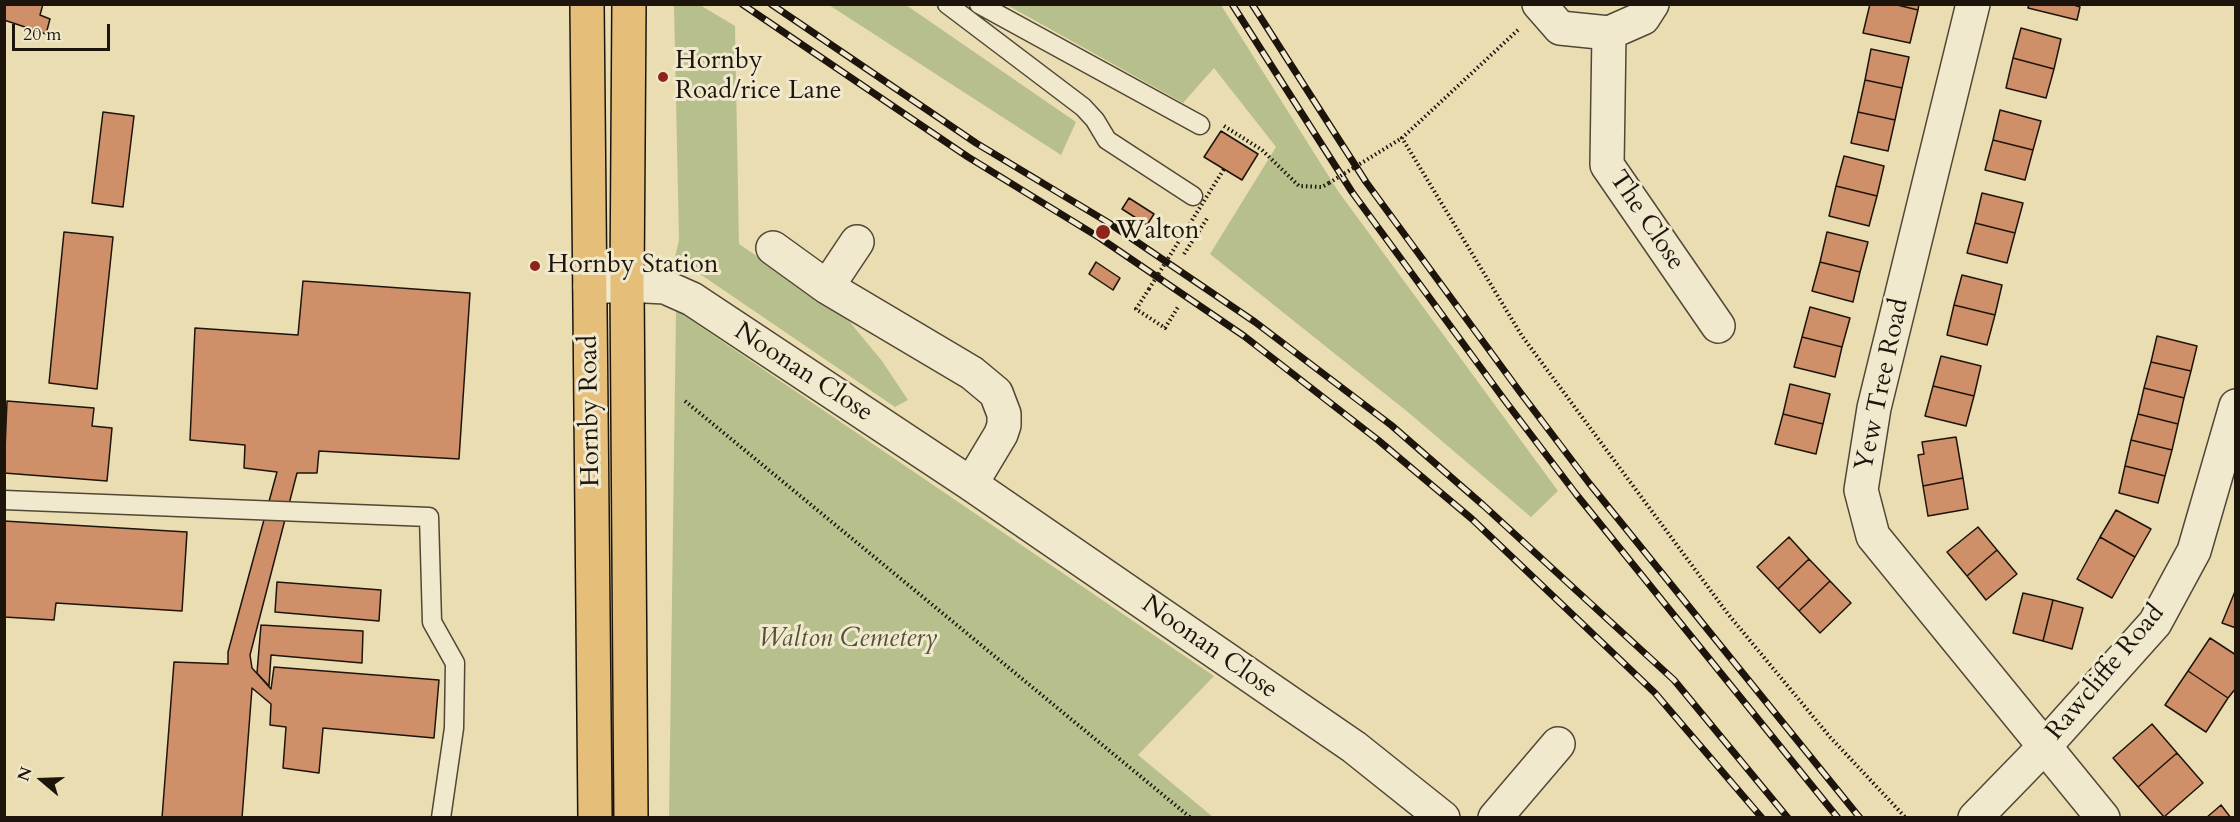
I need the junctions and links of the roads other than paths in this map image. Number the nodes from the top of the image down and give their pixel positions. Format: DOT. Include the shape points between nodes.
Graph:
graph roads {
  1 [pos="587,4"];
  2 [pos="629,4"];
  3 [pos="947,4"];
  4 [pos="980,4"];
  5 [pos="1652,4"];
  6 [pos="1973,4"];
  7 [pos="1541,6"];
  8 [pos="1609,33"];
  9 [pos="1200,125"];
  10 [pos="1193,196"];
  11 [pos="857,242"];
  12 [pos="773,248"];
  13 [pos="627,285"];
  14 [pos="590,287"];
  15 [pos="827,287"];
  16 [pos="1718,326"];
  17 [pos="2235,406"];
  18 [pos="971,484"];
  19 [pos="4,500"];
  20 [pos="1558,744"];
  21 [pos="2043,747"];
  22 [pos="441,818"];
  23 [pos="595,818"];
  24 [pos="631,818"];
  25 [pos="1443,818"];
  26 [pos="1495,818"];
  27 [pos="1975,818"];
  28 [pos="2103,818"];
  1 -- 14 [label="main road, Hornby Road"];
  2 -- 13 [label="main road, Hornby Road"];
  3 -- 10 [label="lane" via="1083,107 1107,140"];
  4 -- 9 [label="lane"];
  5 -- 8 [label="street" via="1643,18"];
  6 -- 21 [label="street, Yew Tree Road" via="1875,408 1861,490 1873,536"];
  7 -- 8 [label="street" via="1560,28"];
  8 -- 16 [label="street, The Close" via="1607,165"];
  11 -- 15 [label="street"];
  12 -- 15 [label="street"];
  13 -- 14 [label="street, Noonan Close"];
  13 -- 18 [label="street, Noonan Close" via="665,287 692,299"];
  13 -- 24 [label="main road, Hornby Road"];
  14 -- 23 [label="main road, Hornby Road"];
  15 -- 18 [label="street" via="972,373 996,393 1004,424"];
  17 -- 21 [label="street, Rawcliffe Road" via="2194,551 2155,623"];
  18 -- 25 [label="street, Noonan Close" via="1354,747"];
  19 -- 22 [label="lane" via="429,517 432,622 455,663 454,728"];
  20 -- 26 [label="street"];
  21 -- 27 [label="street, Rawcliffe Road"];
  21 -- 28 [label="street, Yew Tree Road"];
}
